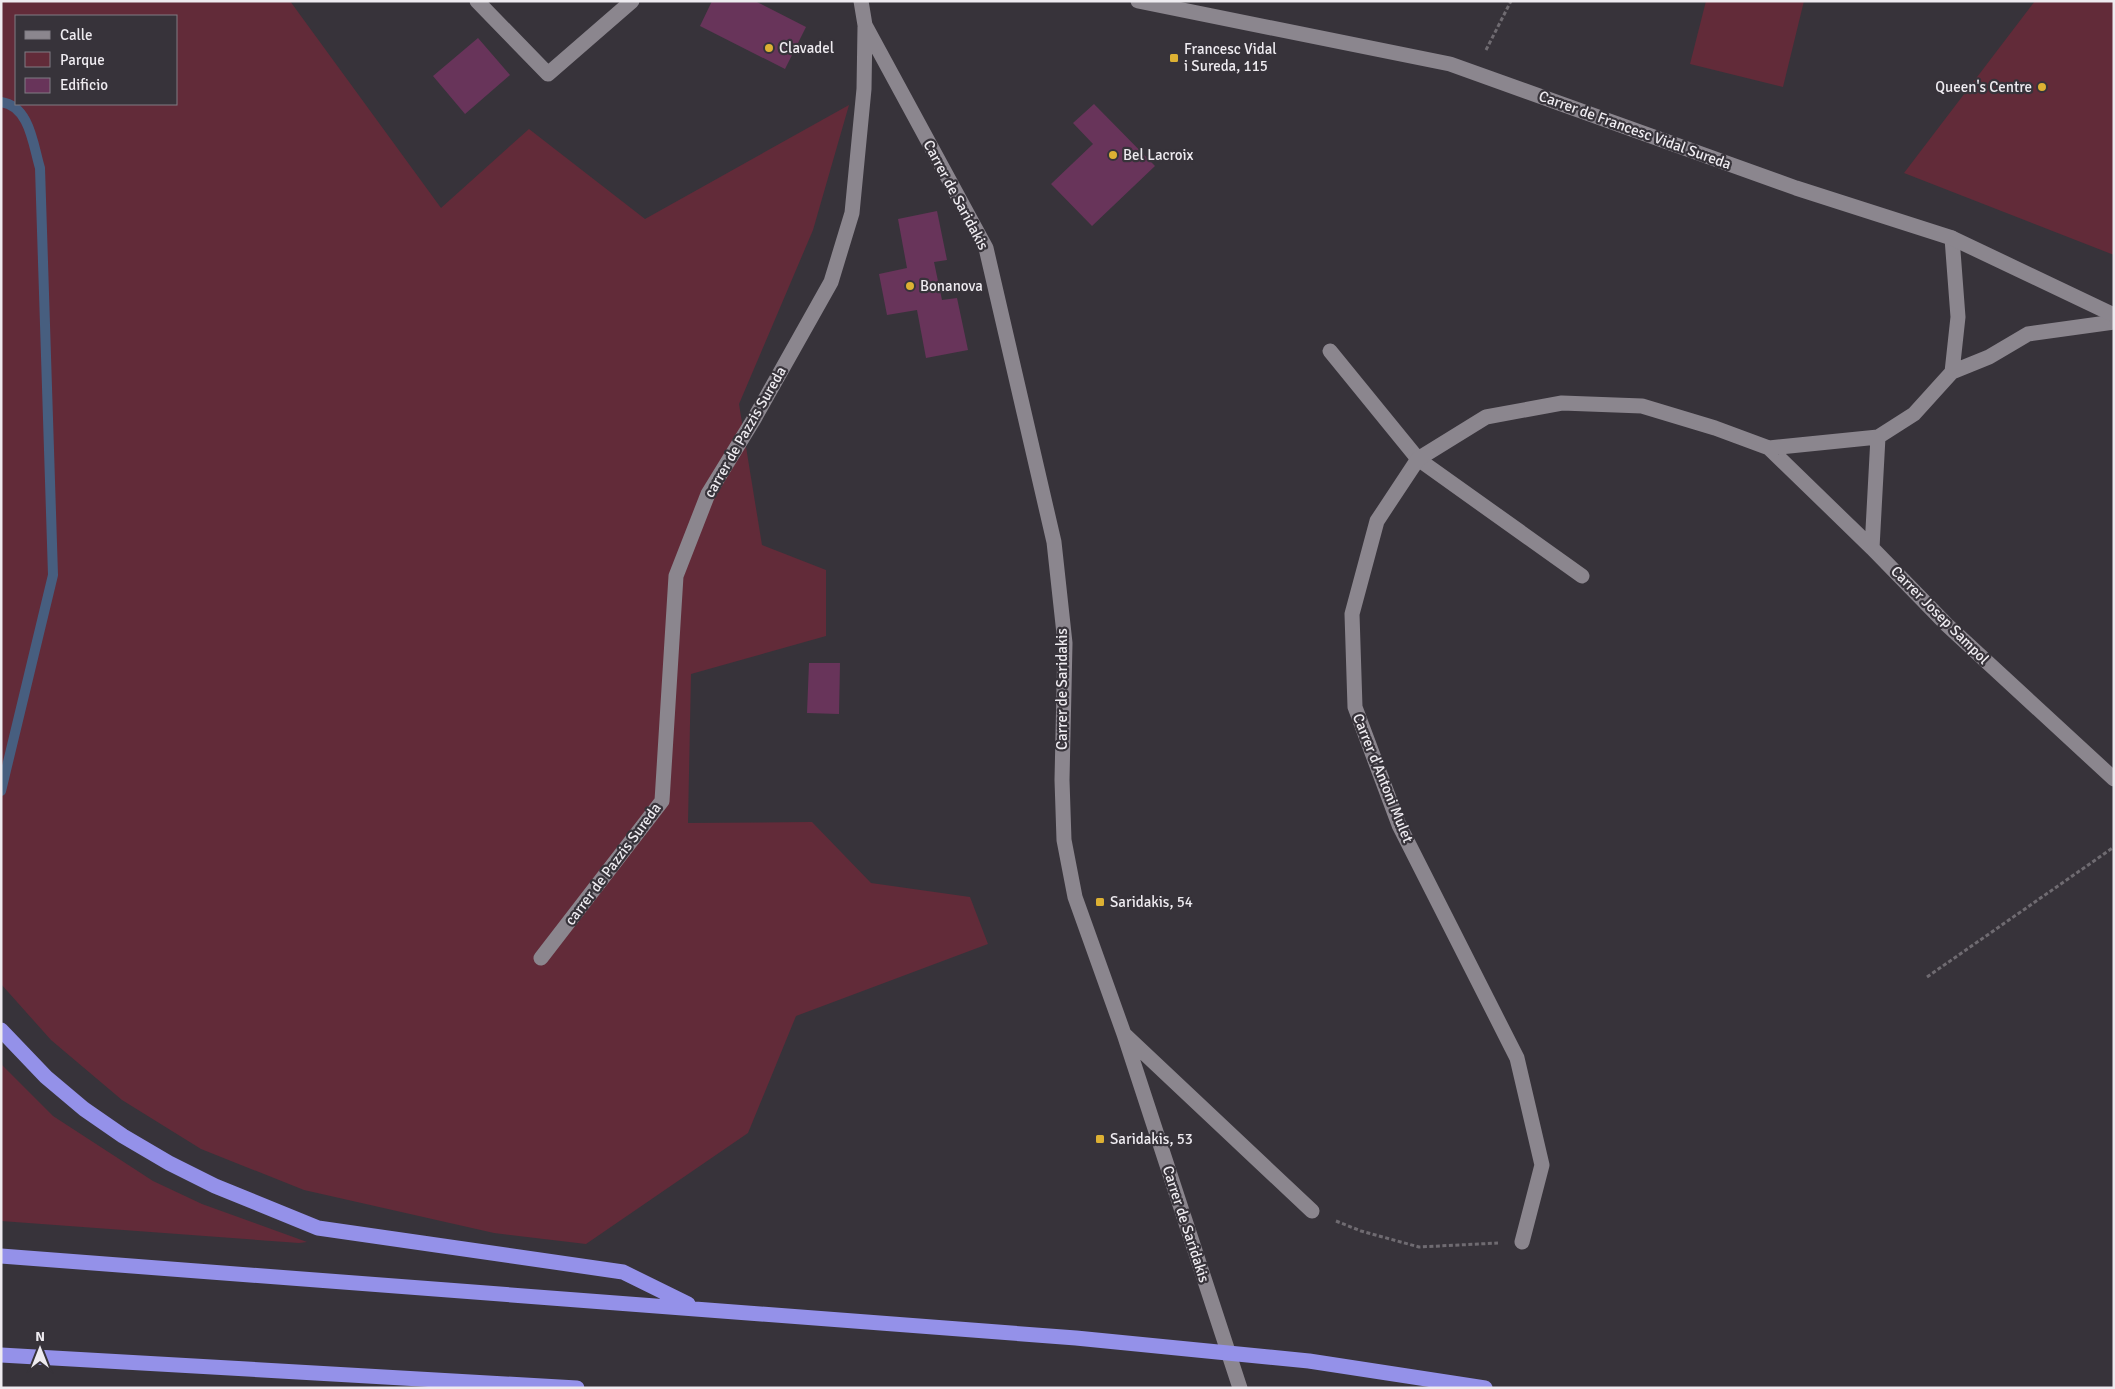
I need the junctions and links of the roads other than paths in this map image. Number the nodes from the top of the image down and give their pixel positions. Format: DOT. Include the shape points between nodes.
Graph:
graph roads {
  1 [pos="477,1"];
  2 [pos="632,1"];
  3 [pos="861,1"];
  4 [pos="1138,1"];
  5 [pos="865,25"];
  6 [pos="1952,238"];
  7 [pos="2114,315"];
  8 [pos="2114,322"];
  9 [pos="1330,350"];
  10 [pos="1952,372"];
  11 [pos="1878,437"];
  12 [pos="1769,448"];
  13 [pos="1418,459"];
  14 [pos="1872,548"];
  15 [pos="1582,576"];
  16 [pos="2114,779"];
  17 [pos="541,958"];
  18 [pos="1,1030"];
  19 [pos="1124,1034"];
  20 [pos="1312,1211"];
  21 [pos="1522,1242"];
  22 [pos="1,1256"];
  23 [pos="696,1308"];
  24 [pos="1,1355"];
  25 [pos="577,1388"];
  26 [pos="1240,1388"];
  27 [pos="1485,1388"];
  1 -- 2 [label="street" via="548,74"];
  3 -- 5 [label="street, Carrer de Saridakis"];
  4 -- 6 [label="street, Carrer de Francesc Vidal Sureda" via="1442,62 1796,188"];
  5 -- 17 [label="street, carrer de Pazzis Sureda" via="864,89 852,213 831,282 754,420 708,494 676,576 662,801"];
  5 -- 19 [label="street, Carrer de Saridakis" via="986,248 1054,542 1065,643 1064,840 1075,897"];
  6 -- 7 [label="street, Carrer de Francesc Vidal Sureda"];
  6 -- 10 [label="street" via="1958,317"];
  8 -- 10 [label="street" via="2028,334 1990,357"];
  9 -- 13 [label="street"];
  10 -- 11 [label="street" via="1914,414"];
  11 -- 12 [label="street"];
  11 -- 14 [label="street"];
  12 -- 13 [label="street, Carrer d'Antoni Mulet" via="1642,406 1562,403 1486,417"];
  12 -- 14 [label="street, Carrer Josep Sampol"];
  13 -- 15 [label="street"];
  13 -- 21 [label="street, Carrer d'Antoni Mulet" via="1377,521 1352,614 1354,708 1399,825 1517,1058 1542,1164"];
  14 -- 16 [label="street, Carrer Josep Sampol" via="1947,625"];
  18 -- 23 [label="highway" via="46,1076 84,1109 123,1136 215,1186 318,1228 622,1272"];
  19 -- 20 [label="street"];
  19 -- 26 [label="street, Carrer de Saridakis"];
  22 -- 23 [label="highway"];
  23 -- 27 [label="highway" via="1185,1347 1309,1360"];
  24 -- 25 [label="highway"];
}
